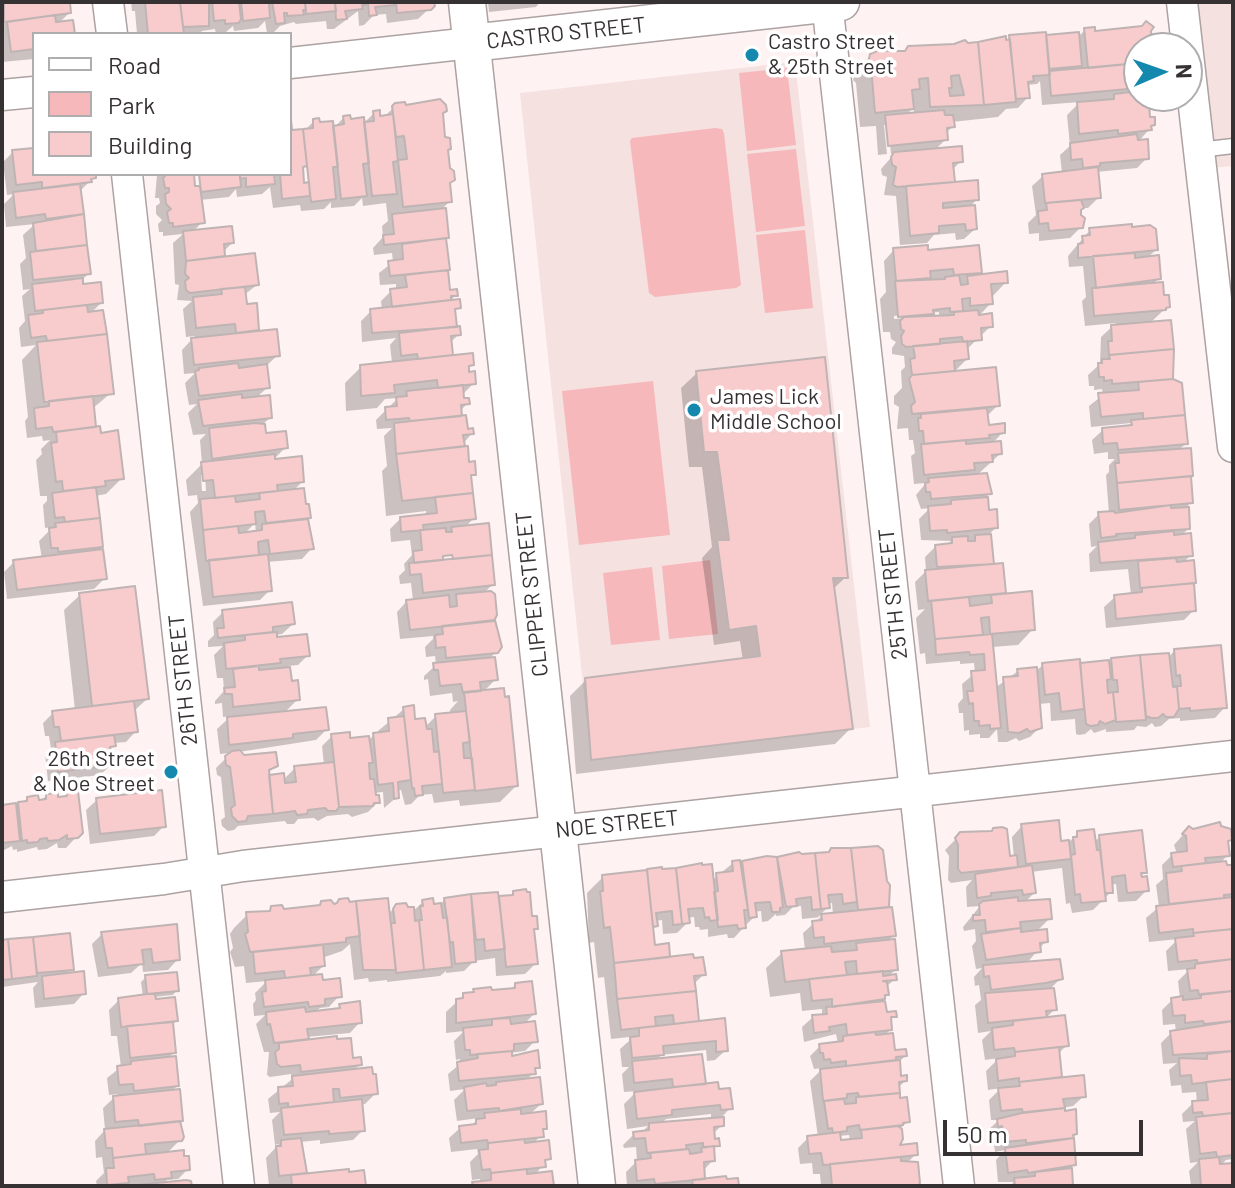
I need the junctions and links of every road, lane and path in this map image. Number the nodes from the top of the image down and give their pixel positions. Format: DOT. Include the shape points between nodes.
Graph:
graph roads {
  1 [pos="108,2"];
  2 [pos="467,2"];
  3 [pos="1182,2"];
  4 [pos="832,3"];
  5 [pos="112,32"];
  6 [pos="471,43"];
  7 [pos="292,63"];
  8 [pos="32,92"];
  9 [pos="2,95"];
  10 [pos="1233,146"];
  11 [pos="1199,150"];
  12 [pos="127,176"];
  13 [pos="1233,447"];
  14 [pos="1233,756"];
  15 [pos="916,791"];
  16 [pos="558,831"];
  17 [pos="204,873"];
  18 [pos="2,897"];
  19 [pos="239,1186"];
  20 [pos="597,1186"];
  21 [pos="959,1186"];
  1 -- 5 [label="street"];
  2 -- 6 [label="street, CLIPPER STREET"];
  3 -- 11 [label="street"];
  4 -- 6 [label="street, CASTRO STREET"];
  4 -- 15 [label="street, 25TH STREET"];
  6 -- 7 [label="street, CASTRO STREET"];
  6 -- 16 [label="street, CLIPPER STREET"];
  8 -- 9 [label="street"];
  10 -- 11 [label="lane"];
  11 -- 13 [label="street"];
  12 -- 17 [label="street, 26TH STREET"];
  14 -- 15 [label="street, NOE STREET"];
  15 -- 16 [label="street, NOE STREET"];
  15 -- 21 [label="street, 25TH STREET"];
  16 -- 17 [label="street, NOE STREET"];
  16 -- 20 [label="street, CLIPPER STREET"];
  17 -- 18 [label="street, NOE STREET"];
  17 -- 19 [label="street, 26TH STREET"];
}
